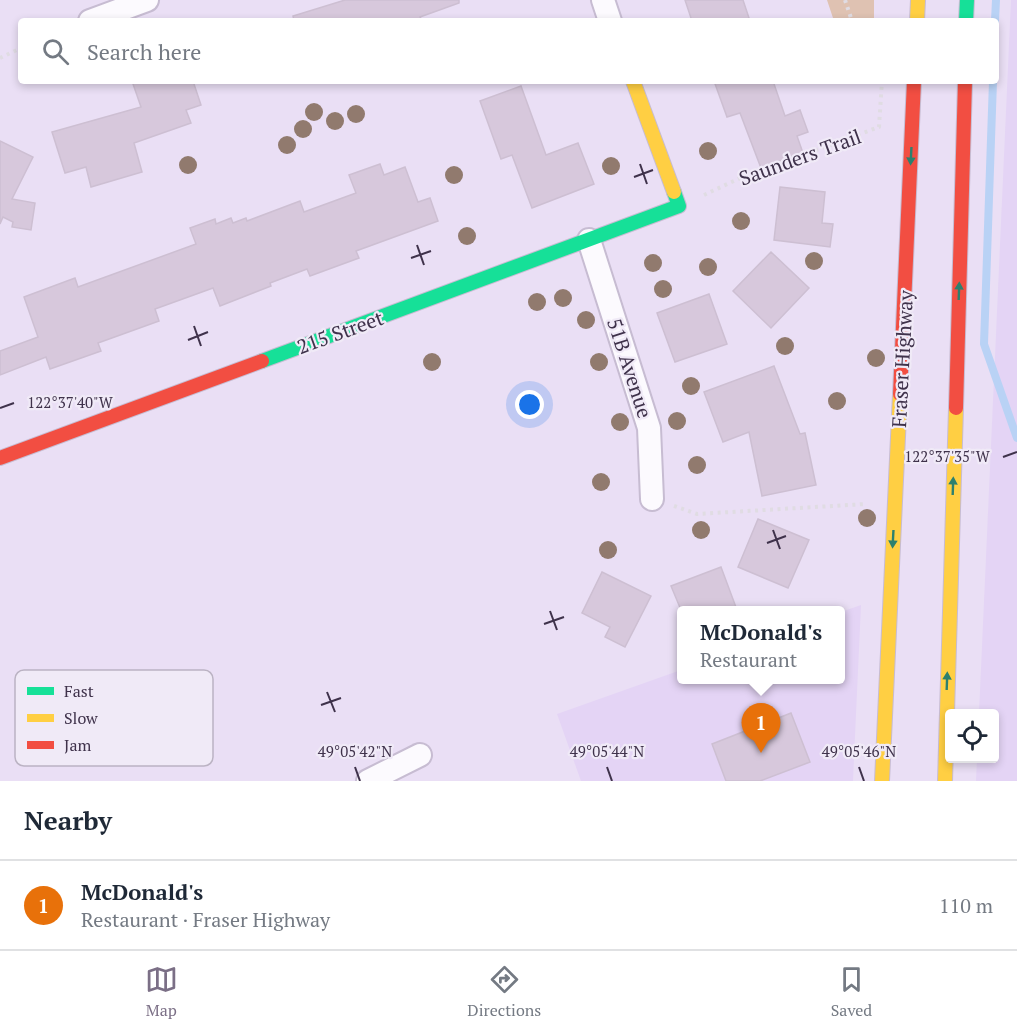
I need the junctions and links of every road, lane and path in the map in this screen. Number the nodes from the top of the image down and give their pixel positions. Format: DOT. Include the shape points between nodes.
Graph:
graph roads {
  1 [pos="147,0"];
  2 [pos="603,0"];
  3 [pos="845,0"];
  4 [pos="918,0"];
  5 [pos="967,0"];
  6 [pos="98,18"];
  7 [pos="609,18"];
  8 [pos="851,18"];
  9 [pos="917,18"];
  10 [pos="966,18"];
  11 [pos="18,49"];
  12 [pos="0,58"];
  13 [pos="634,84"];
  14 [pos="882,84"];
  15 [pos="915,84"];
  16 [pos="965,84"];
  17 [pos="679,206"];
  18 [pos="589,240"];
  19 [pos="0,458"];
  20 [pos="652,499"];
  21 [pos="876,504"];
  22 [pos="420,755"];
  23 [pos="368,781"];
  24 [pos="882,781"];
  25 [pos="945,781"];
  1 -- 6 [label="street"];
  2 -- 7 [label="street"];
  3 -- 8 [label="path"];
  4 -- 9 [label="main road"];
  5 -- 10 [label="main road"];
  11 -- 12 [label="path"];
  13 -- 17 [label="main road"];
  14 -- 17 [label="path, Saunders Trail" via="879,127 738,179"];
  15 -- 24 [label="main road, Fraser Highway, one-way"];
  25 -- 16 [label="main road, one-way"];
  17 -- 18 [label="main road, 215 Street"];
  18 -- 19 [label="main road, 215 Street"];
  18 -- 20 [label="street, 51B Avenue" via="649,428"];
  20 -- 21 [label="path" via="697,514"];
  22 -- 23 [label="street"];
}
